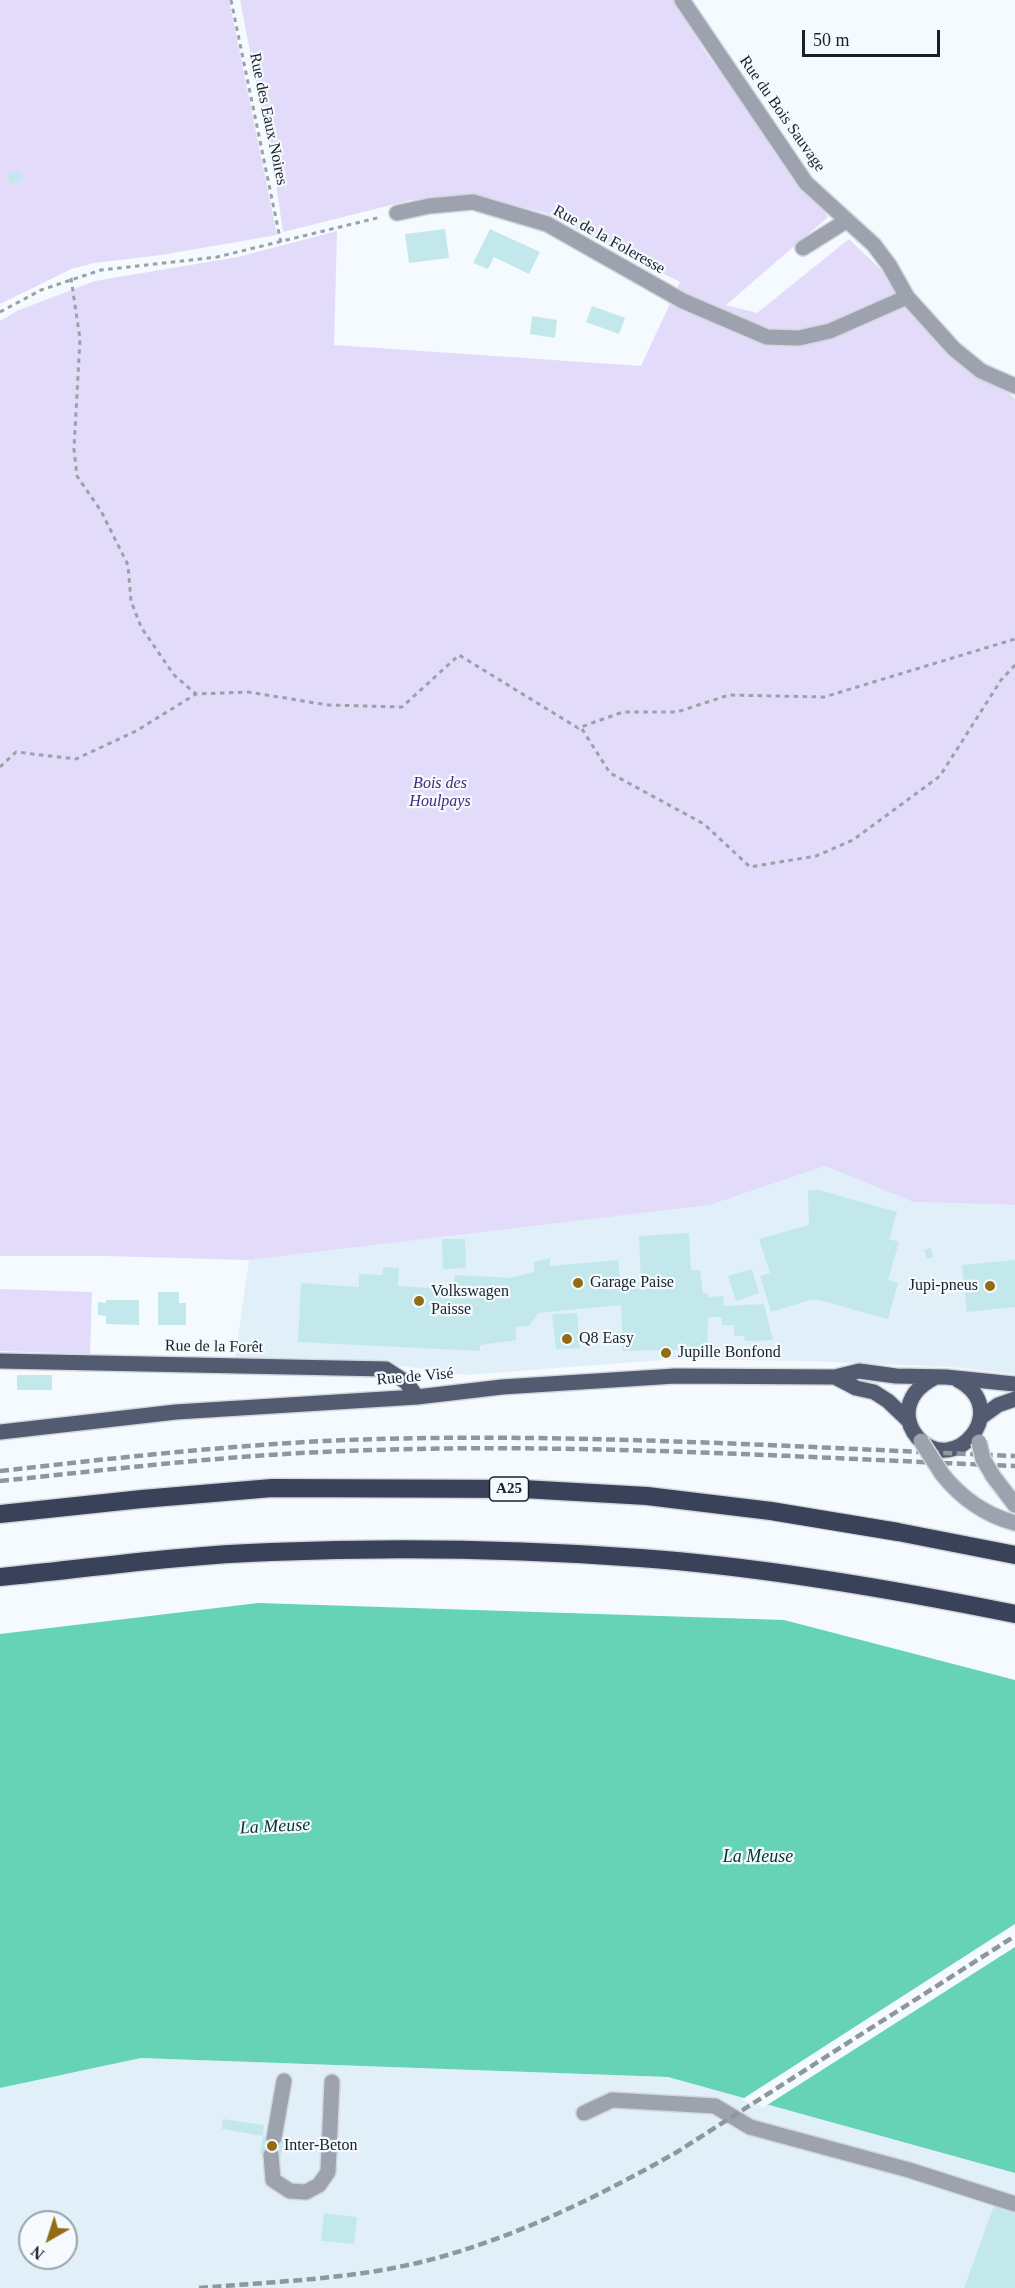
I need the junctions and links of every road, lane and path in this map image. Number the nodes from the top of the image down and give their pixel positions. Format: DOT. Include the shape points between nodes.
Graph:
graph roads {
  1 [pos="231,0"];
  2 [pos="682,0"];
  3 [pos="397,213"];
  4 [pos="846,221"];
  5 [pos="281,243"];
  6 [pos="803,248"];
  7 [pos="71,278"];
  8 [pos="907,297"];
  9 [pos="0,312"];
  10 [pos="1015,386"];
  11 [pos="1015,639"];
  12 [pos="1015,665"];
  13 [pos="196,694"];
  14 [pos="582,729"];
  15 [pos="0,767"];
  16 [pos="0,1361"];
  17 [pos="835,1377"];
  18 [pos="934,1378"];
  19 [pos="958,1380"];
  20 [pos="1015,1384"];
  21 [pos="417,1397"];
  22 [pos="1015,1400"];
  23 [pos="909,1421"];
  24 [pos="0,1432"];
  25 [pos="976,1433"];
  26 [pos="921,1441"];
  27 [pos="1015,1505"];
  28 [pos="0,1514"];
  29 [pos="1015,1523"];
  30 [pos="1015,1555"];
  31 [pos="0,1577"];
  32 [pos="1015,1614"];
  33 [pos="284,2081"];
  34 [pos="332,2082"];
  35 [pos="584,2113"];
  36 [pos="274,2138"];
  37 [pos="271,2155"];
  38 [pos="1015,2204"];
  1 -- 5 [label="path, Rue des Eaux Noires"];
  2 -- 4 [label="street, Rue du Bois Sauvage" via="806,183"];
  3 -- 5 [label="path"];
  3 -- 8 [label="street, Rue de la Foleresse" via="473,202 547,224 683,301 767,337 799,338 830,331"];
  4 -- 6 [label="street"];
  4 -- 8 [label="street, Rue du Bois Sauvage" via="874,245"];
  5 -- 7 [label="path" via="217,257 101,270"];
  7 -- 9 [label="path"];
  7 -- 13 [label="path" via="80,339 74,449 77,476 101,511 128,565 131,601 141,627 174,675"];
  8 -- 10 [label="street, Rue du Bois Sauvage" via="954,349 981,371"];
  11 -- 13 [label="path" via="824,697 729,695 677,712 624,712 578,728 459,654 402,707 328,705 248,692"];
  12 -- 14 [label="path" via="1001,680 940,776 853,840 816,856 750,867 704,824 610,773"];
  13 -- 15 [label="path" via="136,731 76,759 16,752"];
  16 -- 21 [label="main road, Rue de la Forêt" via="386,1369 406,1382"];
  17 -- 18 [label="main road, Rue de Visé" via="859,1371"];
  17 -- 21 [label="main road, Rue de Visé" via="675,1376 502,1387"];
  17 -- 23 [label="main road, Rue de Visé" via="874,1392"];
  18 -- 19 [label="main road, Rue de Visé"];
  18 -- 23 [label="main road" via="915,1392 909,1405"];
  19 -- 20 [label="main road, Rue de Visé"];
  19 -- 25 [label="main road" via="978,1398"];
  21 -- 24 [label="main road, Rue de Visé" via="176,1412"];
  22 -- 25 [label="main road" via="998,1405"];
  23 -- 26 [label="main road, Rue de Visé"];
  25 -- 26 [label="main road" via="959,1447 940,1450"];
  25 -- 27 [label="street, bridge" via="983,1459"];
  26 -- 29 [label="street, bridge" via="953,1487 974,1505"];
  28 -- 30 [label="highway, A25" via="272,1488 523,1489 646,1496 771,1511"];
  31 -- 32 [label="highway" via="268,1552 516,1551 642,1558 766,1572"];
  33 -- 36 [label="street"];
  34 -- 37 [label="street" via="328,2172 319,2185 306,2192 290,2191 273,2180"];
  35 -- 38 [label="street" via="612,2100 715,2106 750,2127 909,2170"];
}
